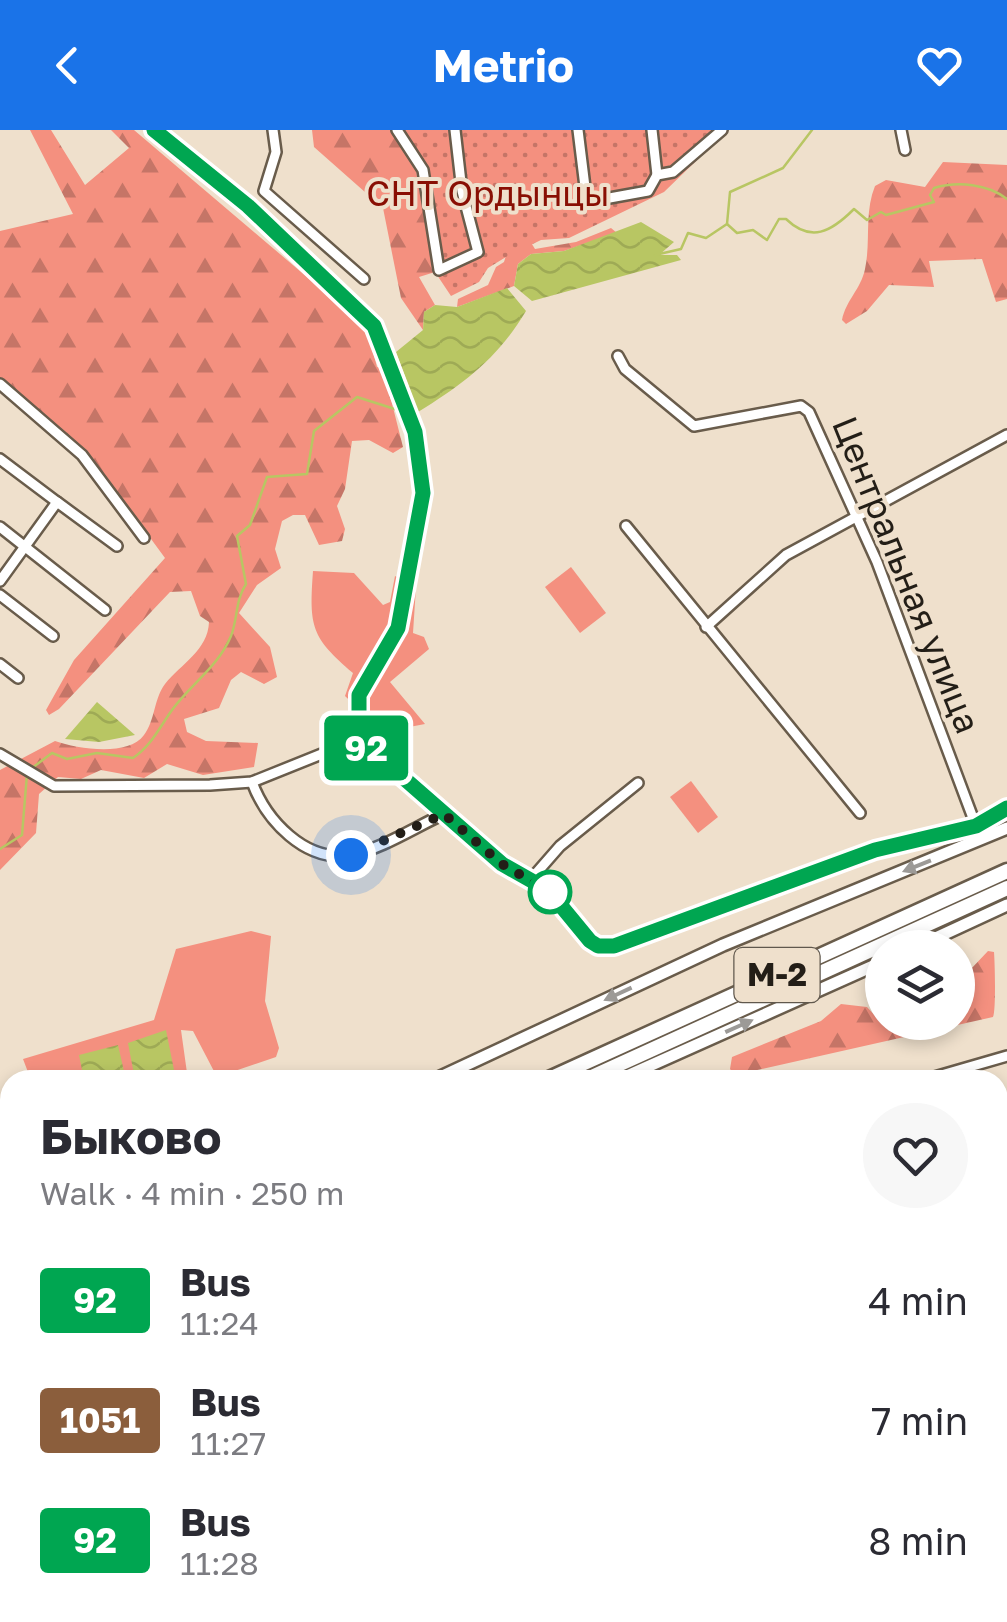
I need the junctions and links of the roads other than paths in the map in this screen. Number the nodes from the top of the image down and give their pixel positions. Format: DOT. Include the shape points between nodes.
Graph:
graph roads {
  1 [pos="154,130"];
  2 [pos="273,130"];
  3 [pos="397,130"];
  4 [pos="455,130"];
  5 [pos="578,130"];
  6 [pos="652,130"];
  7 [pos="722,130"];
  8 [pos="901,130"];
  9 [pos="906,150"];
  10 [pos="657,174"];
  11 [pos="364,279"];
  12 [pos="618,356"];
  13 [pos="0,384"];
  14 [pos="1007,436"];
  15 [pos="0,458"];
  16 [pos="57,502"];
  17 [pos="858,519"];
  18 [pos="626,526"];
  19 [pos="0,527"];
  20 [pos="144,538"];
  21 [pos="25,546"];
  22 [pos="117,546"];
  23 [pos="0,582"];
  24 [pos="0,595"];
  25 [pos="105,610"];
  26 [pos="706,627"];
  27 [pos="53,636"];
  28 [pos="0,664"];
  29 [pos="18,678"];
  30 [pos="359,739"];
  31 [pos="0,754"];
  32 [pos="252,782"];
  33 [pos="638,783"];
  34 [pos="1007,808"];
  35 [pos="860,813"];
  36 [pos="444,814"];
  37 [pos="976,826"];
  38 [pos="1007,828"];
  39 [pos="1007,871"];
  40 [pos="532,878"];
  41 [pos="1007,888"];
  42 [pos="1007,905"];
  43 [pos="953,930"];
  44 [pos="865,970"];
  45 [pos="1007,1056"];
  46 [pos="455,1070"];
  47 [pos="569,1070"];
  48 [pos="607,1070"];
  49 [pos="640,1070"];
  50 [pos="959,1070"];
  1 -- 30 [label="street" via="248,206 374,326 415,432 423,493 398,628 359,695"];
  2 -- 11 [label="street" via="276,152 264,191"];
  3 -- 4 [label="street" via="422,170 439,270 478,252"];
  5 -- 10 [label="street" via="592,201 648,191"];
  6 -- 10 [label="street"];
  7 -- 10 [label="street" via="673,172"];
  8 -- 9 [label="street"];
  12 -- 17 [label="street, Центральная улица" via="694,426 800,406 810,412"];
  13 -- 20 [label="street" via="82,455"];
  14 -- 17 [label="street"];
  15 -- 16 [label="street"];
  16 -- 21 [label="street"];
  16 -- 22 [label="street"];
  17 -- 26 [label="street" via="786,555"];
  17 -- 37 [label="street, Центральная улица"];
  18 -- 26 [label="street"];
  19 -- 21 [label="street"];
  21 -- 23 [label="street"];
  21 -- 25 [label="street"];
  24 -- 27 [label="street"];
  26 -- 35 [label="street"];
  28 -- 29 [label="street"];
  30 -- 32 [label="street"];
  30 -- 36 [label="street"];
  31 -- 32 [label="street" via="54,786"];
  32 -- 36 [label="street" via="279,826 301,844 333,855 360,853"];
  33 -- 40 [label="street" via="560,846"];
  34 -- 37 [label="street"];
  36 -- 40 [label="street" via="502,864"];
  37 -- 40 [label="street" via="875,850 606,948 590,941"];
  38 -- 46 [label="main road, one-way" via="723,945"];
  39 -- 47 [label="highway, М-2"];
  41 -- 48 [label="highway, М-2"];
  42 -- 43 [label="main road"];
  49 -- 44 [label="main road, one-way"];
  45 -- 50 [label="street"];
}
